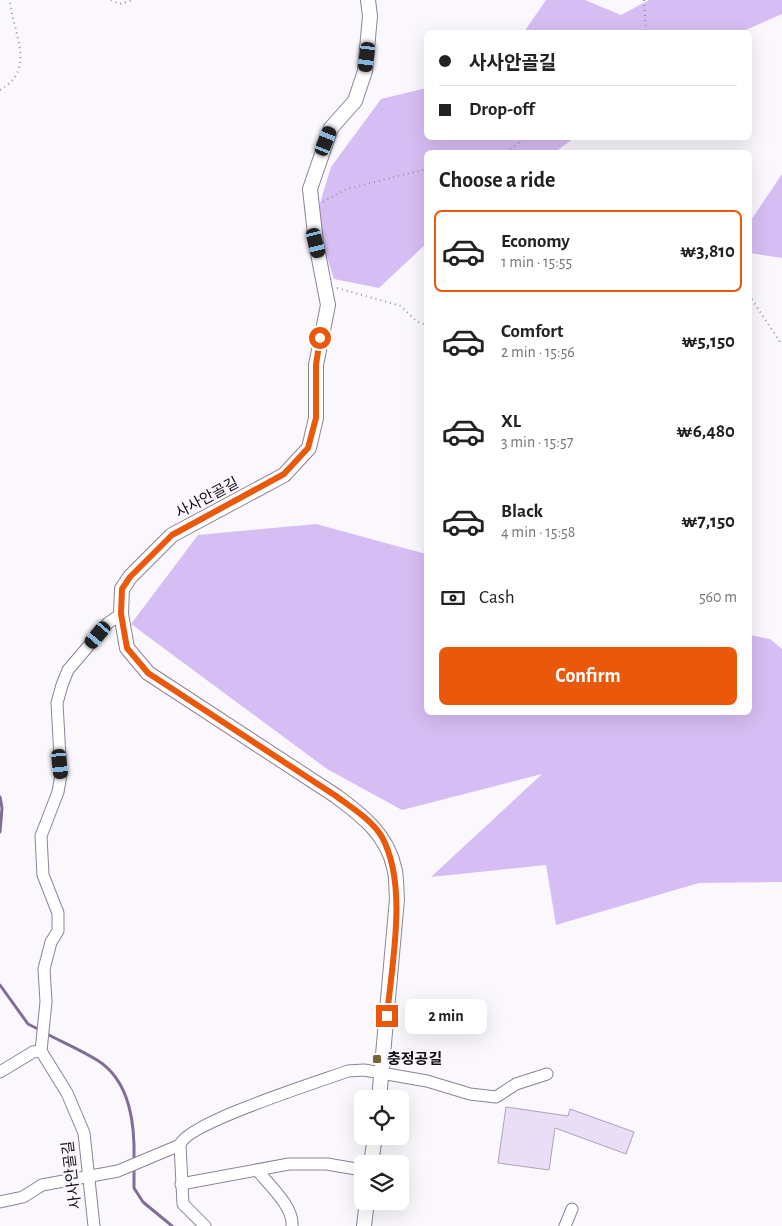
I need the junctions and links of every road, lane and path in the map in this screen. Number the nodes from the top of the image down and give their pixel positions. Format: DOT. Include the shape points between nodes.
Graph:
graph roads {
  1 [pos="10,0"];
  2 [pos="111,0"];
  3 [pos="134,0"];
  4 [pos="368,0"];
  5 [pos="644,0"];
  6 [pos="646,30"];
  7 [pos="0,90"];
  8 [pos="522,140"];
  9 [pos="509,150"];
  10 [pos="424,170"];
  11 [pos="312,207"];
  12 [pos="325,285"];
  13 [pos="752,300"];
  14 [pos="424,324"];
  15 [pos="782,345"];
  16 [pos="121,614"];
  17 [pos="41,1047"];
  18 [pos="0,1072"];
  19 [pos="382,1074"];
  20 [pos="547,1074"];
  21 [pos="380,1090"];
  22 [pos="180,1145"];
  23 [pos="354,1169"];
  24 [pos="257,1170"];
  25 [pos="90,1178"];
  26 [pos="181,1184"];
  27 [pos="0,1202"];
  28 [pos="572,1209"];
  29 [pos="366,1210"];
  30 [pos="94,1226"];
  31 [pos="205,1226"];
  32 [pos="292,1226"];
  33 [pos="364,1226"];
  34 [pos="565,1226"];
  1 -- 7 [label="path" via="22,58 18,74"];
  2 -- 3 [label="path" via="120,4"];
  4 -- 11 [label="street, 사사안골길" via="370,16 365,71 355,101 331,128 310,189"];
  5 -- 6 [label="path"];
  8 -- 9 [label="path"];
  10 -- 11 [label="path" via="347,189"];
  11 -- 12 [label="street, 사사안골길"];
  12 -- 14 [label="path" via="400,306"];
  12 -- 16 [label="street, 사사안골길" via="328,305 316,365 316,418 308,448 284,474 172,535 122,589"];
  13 -- 15 [label="path"];
  16 -- 17 [label="street" via="108,623 68,670 57,703 61,775 41,836 43,875 58,913 58,931 51,942 44,969 46,1002"];
  16 -- 19 [label="street, 사사안골길" via="127,648 148,673 336,796 381,836 394,867 397,899"];
  17 -- 18 [label="street"];
  17 -- 25 [label="street, 사사안골길" via="68,1093 84,1133"];
  19 -- 20 [label="street" via="496,1097 516,1084"];
  19 -- 21 [label="street, 사사안골길"];
  19 -- 22 [label="street" via="364,1070 339,1074 232,1113 200,1128"];
  22 -- 25 [label="street" via="118,1171"];
  22 -- 26 [label="street"];
  23 -- 24 [label="street" via="327,1164 289,1164"];
  24 -- 26 [label="street"];
  24 -- 32 [label="street" via="285,1206 293,1220"];
  25 -- 27 [label="street" via="42,1185 23,1197"];
  25 -- 30 [label="street, 사사안골길"];
  26 -- 31 [label="street" via="182,1204"];
  28 -- 34 [label="street"];
  29 -- 33 [label="street"];
}
